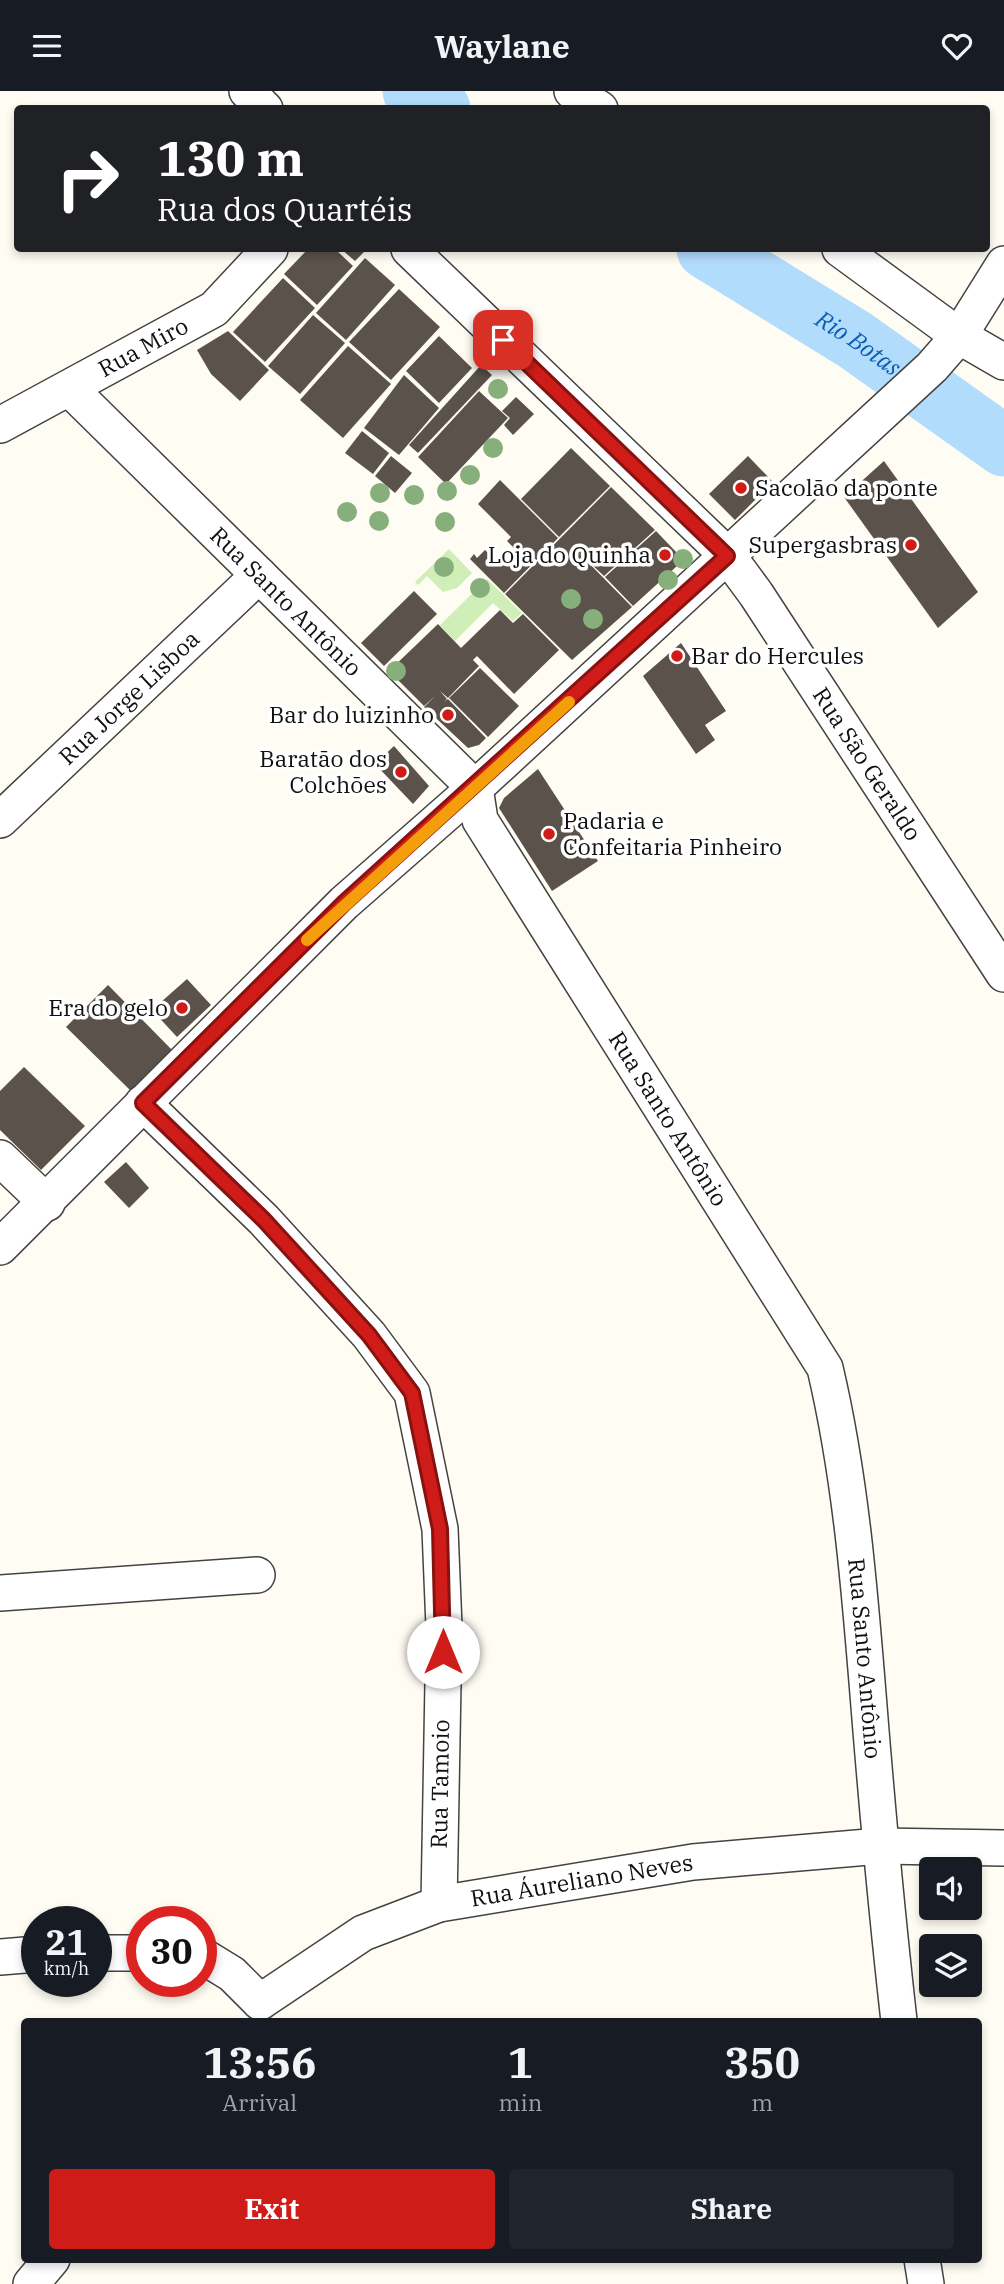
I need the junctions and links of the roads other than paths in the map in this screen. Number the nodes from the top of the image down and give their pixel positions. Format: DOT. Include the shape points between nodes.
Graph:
graph roads {
  1 [pos="247,91"];
  2 [pos="572,91"];
  3 [pos="261,105"];
  4 [pos="594,105"];
  5 [pos="267,252"];
  6 [pos="412,252"];
  7 [pos="844,252"];
  8 [pos="1004,264"];
  9 [pos="959,336"];
  10 [pos="1004,362"];
  11 [pos="70,389"];
  12 [pos="0,425"];
  13 [pos="727,556"];
  14 [pos="259,575"];
  15 [pos="475,788"];
  16 [pos="0,820"];
  17 [pos="1004,974"];
  18 [pos="143,1103"];
  19 [pos="0,1158"];
  20 [pos="47,1203"];
  21 [pos="0,1247"];
  22 [pos="257,1575"];
  23 [pos="0,1593"];
  24 [pos="880,1846"];
  25 [pos="1004,1848"];
  26 [pos="439,1903"];
  27 [pos="21,1955"];
  28 [pos="0,1957"];
  29 [pos="217,1964"];
  30 [pos="256,2012"];
  31 [pos="899,2018"];
  32 [pos="49,2263"];
  33 [pos="923,2263"];
  34 [pos="31,2284"];
  35 [pos="926,2284"];
  1 -- 3 [label="street"];
  2 -- 4 [label="street"];
  5 -- 11 [label="street, Rua Miro" via="214,309"];
  6 -- 13 [label="street, Rua São Geraldo"];
  7 -- 9 [label="street"];
  8 -- 9 [label="street"];
  9 -- 10 [label="street"];
  9 -- 13 [label="street" via="882,416"];
  11 -- 12 [label="street, Rua Miro"];
  11 -- 14 [label="street, Rua Santo Antônio"];
  13 -- 15 [label="street"];
  13 -- 17 [label="street, Rua São Geraldo"];
  14 -- 15 [label="street, Rua Santo Antônio"];
  14 -- 16 [label="street, Rua Jorge Lisboa"];
  15 -- 18 [label="street" via="344,903"];
  15 -- 24 [label="street, Rua Santo Antônio" via="480,820 825,1368 858,1564"];
  18 -- 20 [label="street"];
  18 -- 26 [label="street, Rua Tamoio" via="264,1220 369,1335 412,1393 440,1529 444,1627"];
  19 -- 20 [label="street"];
  20 -- 21 [label="street"];
  22 -- 23 [label="street"];
  24 -- 25 [label="street, Rua Áureliano Neves"];
  24 -- 26 [label="street, Rua Áureliano Neves" via="693,1862"];
  24 -- 31 [label="street, Rua Santo Antônio"];
  26 -- 30 [label="street, Rua Áureliano Neves" via="363,1933"];
  27 -- 28 [label="street"];
  29 -- 30 [label="street, Rua Áureliano Neves" via="232,1973"];
  32 -- 34 [label="street"];
  33 -- 35 [label="street"];
}
